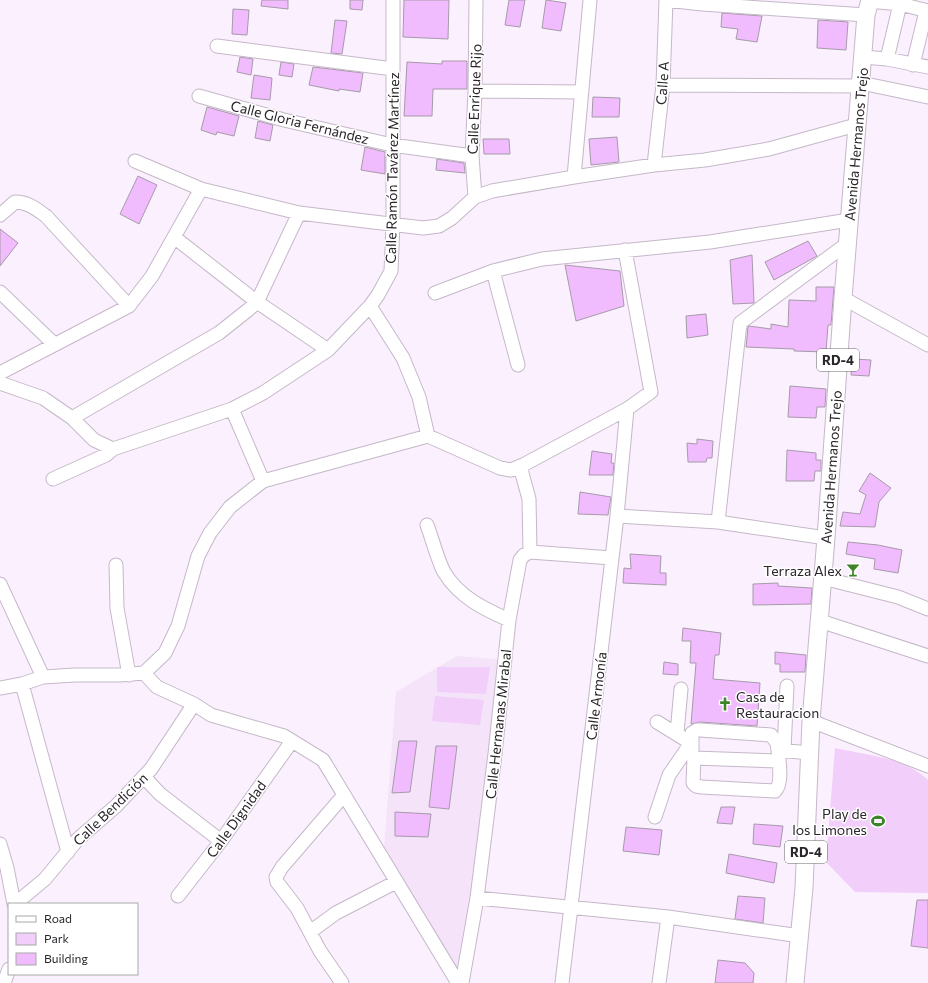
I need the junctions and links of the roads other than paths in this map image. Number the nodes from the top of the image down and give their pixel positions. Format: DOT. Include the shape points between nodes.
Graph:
graph roads {
  1 [pos="393,0"];
  2 [pos="476,0"];
  3 [pos="590,0"];
  4 [pos="666,0"];
  5 [pos="901,2"];
  6 [pos="868,5"];
  7 [pos="927,11"];
  8 [pos="218,46"];
  9 [pos="863,57"];
  10 [pos="887,59"];
  11 [pos="913,65"];
  12 [pos="928,68"];
  13 [pos="393,69"];
  14 [pos="663,84"];
  15 [pos="861,85"];
  16 [pos="476,91"];
  17 [pos="582,92"];
  18 [pos="199,96"];
  19 [pos="928,97"];
  20 [pos="856,125"];
  21 [pos="392,145"];
  22 [pos="472,156"];
  23 [pos="135,161"];
  24 [pos="654,165"];
  25 [pos="574,177"];
  26 [pos="201,189"];
  27 [pos="475,197"];
  28 [pos="300,213"];
  29 [pos="0,215"];
  30 [pos="850,220"];
  31 [pos="393,224"];
  32 [pos="174,237"];
  33 [pos="848,243"];
  34 [pos="625,250"];
  35 [pos="493,271"];
  36 [pos="0,292"];
  37 [pos="435,293"];
  38 [pos="842,298"];
  39 [pos="257,302"];
  40 [pos="129,306"];
  41 [pos="370,306"];
  42 [pos="54,344"];
  43 [pos="928,345"];
  44 [pos="328,350"];
  45 [pos="518,365"];
  46 [pos="0,373"];
  47 [pos="0,383"];
  48 [pos="232,409"];
  49 [pos="627,409"];
  50 [pos="72,418"];
  51 [pos="428,436"];
  52 [pos="113,449"];
  53 [pos="520,466"];
  54 [pos="53,479"];
  55 [pos="263,481"];
  56 [pos="618,516"];
  57 [pos="718,522"];
  58 [pos="427,525"];
  59 [pos="826,538"];
  60 [pos="530,552"];
  61 [pos="612,558"];
  62 [pos="116,565"];
  63 [pos="823,578"];
  64 [pos="0,584"];
  65 [pos="928,609"];
  66 [pos="509,620"];
  67 [pos="820,621"];
  68 [pos="928,656"];
  69 [pos="144,673"];
  70 [pos="129,674"];
  71 [pos="43,677"];
  72 [pos="22,684"];
  73 [pos="787,686"];
  74 [pos="0,688"];
  75 [pos="681,689"];
  76 [pos="194,704"];
  77 [pos="811,721"];
  78 [pos="657,722"];
  79 [pos="677,733"];
  80 [pos="292,741"];
  81 [pos="691,743"];
  82 [pos="810,753"];
  83 [pos="780,754"];
  84 [pos="694,758"];
  85 [pos="928,766"];
  86 [pos="144,777"];
  87 [pos="344,795"];
  88 [pos="654,817"];
  89 [pos="221,841"];
  90 [pos="0,844"];
  91 [pos="68,852"];
  92 [pos="396,882"];
  93 [pos="178,896"];
  94 [pos="477,898"];
  95 [pos="14,903"];
  96 [pos="15,903"];
  97 [pos="570,907"];
  98 [pos="668,918"];
  99 [pos="310,932"];
  100 [pos="800,936"];
  101 [pos="8,972"];
  102 [pos="4,983"];
  103 [pos="342,983"];
  104 [pos="458,983"];
  105 [pos="462,983"];
  106 [pos="562,983"];
  107 [pos="660,983"];
  108 [pos="795,983"];
  1 -- 13 [label="street, Calle Ramón Tavárez Martínez"];
  2 -- 16 [label="street, Calle Enrique Rijo"];
  3 -- 17 [label="street"];
  4 -- 6 [label="street" via="702,4"];
  4 -- 14 [label="street, Calle A"];
  5 -- 6 [label="street"];
  5 -- 7 [label="street"];
  5 -- 10 [label="street"];
  6 -- 9 [label="main road, Avenida Hermanos Trejo / RD-4"];
  7 -- 11 [label="street"];
  8 -- 13 [label="street"];
  9 -- 10 [label="street"];
  9 -- 15 [label="main road, Avenida Hermanos Trejo / RD-4"];
  10 -- 11 [label="street"];
  11 -- 12 [label="street"];
  13 -- 21 [label="street, Calle Ramón Tavárez Martínez"];
  14 -- 15 [label="street"];
  14 -- 24 [label="street, Calle A"];
  15 -- 19 [label="street"];
  15 -- 20 [label="main road, Avenida Hermanos Trejo / RD-4"];
  16 -- 17 [label="street"];
  16 -- 22 [label="street, Calle Enrique Rijo"];
  17 -- 25 [label="street"];
  18 -- 21 [label="street, Calle Gloria Fernández" via="284,120"];
  20 -- 24 [label="street" via="769,149 705,160"];
  20 -- 30 [label="main road, Avenida Hermanos Trejo / RD-4"];
  21 -- 22 [label="street, Calle Gloria Fernández"];
  21 -- 31 [label="street, Calle Ramón Tavárez Martínez"];
  22 -- 27 [label="street, Calle Enrique Rijo"];
  23 -- 26 [label="street"];
  24 -- 25 [label="street"];
  25 -- 27 [label="street"];
  26 -- 28 [label="street"];
  26 -- 32 [label="street"];
  27 -- 31 [label="street" via="440,226 423,228"];
  28 -- 31 [label="street"];
  28 -- 39 [label="street"];
  29 -- 40 [label="street" via="16,202 23,202 46,216"];
  30 -- 33 [label="main road, Avenida Hermanos Trejo / RD-4"];
  30 -- 34 [label="street" via="710,242"];
  31 -- 41 [label="street, Calle Ramón Tavárez Martínez" via="391,271"];
  32 -- 39 [label="street"];
  32 -- 40 [label="street" via="152,276"];
  33 -- 38 [label="main road, Avenida Hermanos Trejo / RD-4"];
  33 -- 57 [label="street" via="740,323"];
  34 -- 35 [label="street" via="542,259"];
  34 -- 49 [label="street" via="652,392"];
  35 -- 37 [label="street"];
  35 -- 45 [label="street"];
  36 -- 42 [label="street"];
  38 -- 43 [label="street"];
  38 -- 59 [label="main road, Avenida Hermanos Trejo / RD-4"];
  39 -- 44 [label="street"];
  39 -- 50 [label="street" via="219,333"];
  40 -- 42 [label="street"];
  41 -- 44 [label="street, Calle Ramón Tavárez Martínez"];
  41 -- 51 [label="street" via="403,358 419,397"];
  42 -- 46 [label="street"];
  44 -- 48 [label="street, Calle Ramón Tavárez Martínez" via="263,393"];
  47 -- 50 [label="street" via="43,398"];
  48 -- 52 [label="street, Calle Ramón Tavárez Martínez"];
  48 -- 55 [label="street"];
  49 -- 53 [label="street"];
  49 -- 56 [label="street, Calle Armonía"];
  50 -- 52 [label="street" via="94,440"];
  51 -- 53 [label="street" via="500,468 511,470"];
  51 -- 55 [label="street"];
  52 -- 54 [label="street, Calle Ramón Tavárez Martínez" via="106,455"];
  53 -- 60 [label="street" via="529,499"];
  55 -- 69 [label="street" via="230,507 210,533 198,556 178,626 164,653"];
  56 -- 57 [label="street"];
  56 -- 61 [label="street, Calle Armonía"];
  57 -- 59 [label="street"];
  58 -- 66 [label="street" via="444,572 451,581 473,603"];
  59 -- 63 [label="main road, Avenida Hermanos Trejo / RD-4"];
  60 -- 61 [label="street"];
  60 -- 66 [label="street, Calle Hermanas Mirabal" via="520,560"];
  61 -- 97 [label="street, Calle Armonía"];
  62 -- 70 [label="street" via="117,608"];
  63 -- 65 [label="street" via="898,597"];
  63 -- 67 [label="main road, Avenida Hermanos Trejo / RD-4"];
  64 -- 71 [label="street"];
  66 -- 94 [label="street, Calle Hermanas Mirabal"];
  67 -- 68 [label="street"];
  67 -- 77 [label="main road, Avenida Hermanos Trejo / RD-4"];
  69 -- 70 [label="street"];
  69 -- 76 [label="street" via="157,687"];
  70 -- 71 [label="street"];
  71 -- 72 [label="street"];
  72 -- 74 [label="street"];
  72 -- 91 [label="street"];
  73 -- 83 [label="street"];
  75 -- 79 [label="street"];
  76 -- 80 [label="street" via="211,715 284,736"];
  76 -- 86 [label="street, Calle Bendición"];
  77 -- 82 [label="main road, Avenida Hermanos Trejo / RD-4"];
  77 -- 85 [label="street"];
  78 -- 79 [label="street"];
  79 -- 81 [label="street"];
  80 -- 87 [label="street" via="322,760"];
  80 -- 89 [label="street, Calle Dignidad"];
  81 -- 83 [label="street" via="692,733 697,730 759,733 771,735"];
  81 -- 84 [label="street"];
  81 -- 88 [label="street" via="669,775"];
  82 -- 83 [label="street"];
  82 -- 100 [label="main road, Avenida Hermanos Trejo / RD-4"];
  83 -- 84 [label="street" via="745,761"];
  83 -- 84 [label="street" via="779,785 771,792 696,786 693,783"];
  86 -- 89 [label="street" via="160,794"];
  86 -- 91 [label="street, Calle Bendición" via="78,839"];
  87 -- 92 [label="street"];
  87 -- 99 [label="street" via="276,876 277,882"];
  89 -- 93 [label="street, Calle Dignidad"];
  90 -- 95 [label="street"];
  91 -- 96 [label="street, Calle Bendición" via="44,879"];
  92 -- 99 [label="street" via="336,913"];
  92 -- 104 [label="street"];
  94 -- 97 [label="street"];
  94 -- 105 [label="street, Calle Hermanas Mirabal"];
  97 -- 98 [label="street"];
  97 -- 106 [label="street, Calle Armonía"];
  98 -- 100 [label="street"];
  98 -- 107 [label="street"];
  99 -- 103 [label="street"];
  100 -- 108 [label="main road, Avenida Hermanos Trejo / RD-4"];
  101 -- 102 [label="street"];
}
